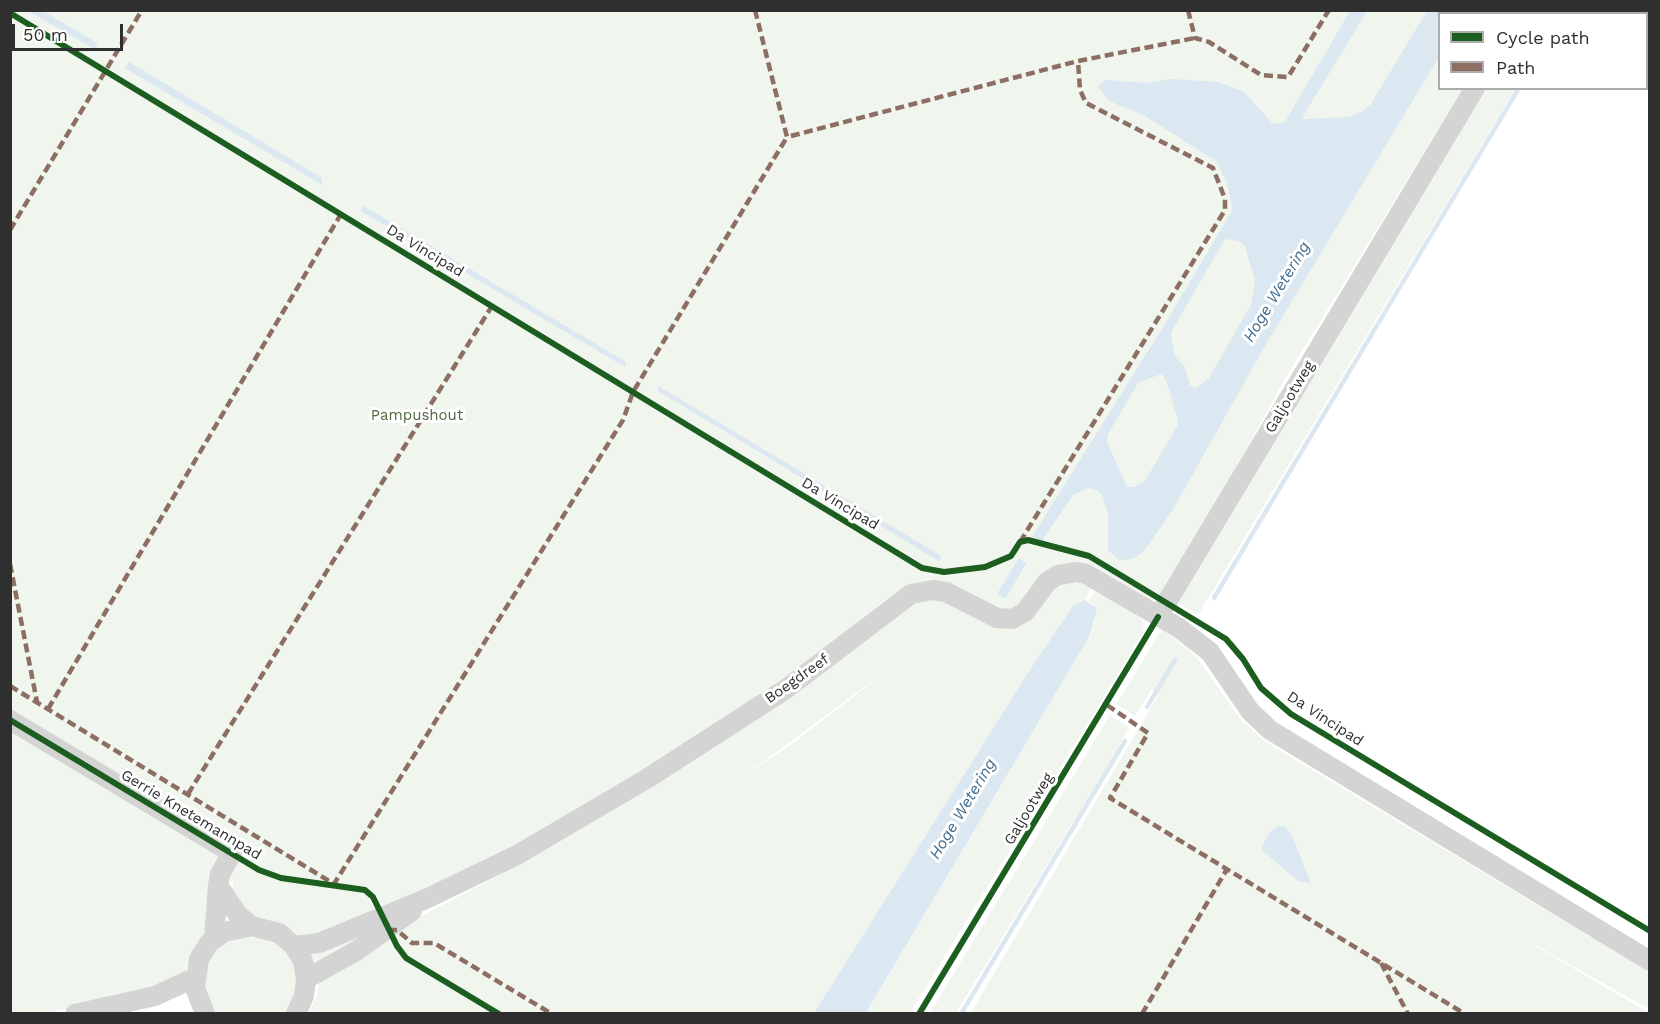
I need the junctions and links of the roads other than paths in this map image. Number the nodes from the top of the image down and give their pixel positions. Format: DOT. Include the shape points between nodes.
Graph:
graph roads {
  1 [pos="1474,90"];
  2 [pos="1158,617"];
  3 [pos="10,720"];
  4 [pos="218,885"];
  5 [pos="428,898"];
  6 [pos="252,926"];
  7 [pos="214,939"];
  8 [pos="294,946"];
  9 [pos="1650,961"];
  10 [pos="194,978"];
  11 [pos="306,979"];
  12 [pos="75,1014"];
  13 [pos="205,1014"];
  14 [pos="296,1014"];
  1 -- 2 [label="street, Galjootweg"];
  2 -- 5 [label="street, Boegdreef" via="1077,572 1048,581 1025,612 1012,619 997,618 946,592 911,594 786,689 648,778 517,855"];
  2 -- 9 [label="street, Boegdreef" via="1210,652 1250,711 1270,730"];
  3 -- 4 [label="street, Gerrie Knetemannpad" via="232,854"];
  4 -- 6 [label="street" via="238,915"];
  4 -- 7 [label="street, Gerrie Knetemannpad"];
  5 -- 8 [label="street, Boegdreef" via="319,943"];
  5 -- 11 [label="street, Boegdreef" via="358,950"];
  6 -- 7 [label="street" via="224,932"];
  6 -- 8 [label="street" via="279,933"];
  7 -- 10 [label="street" via="199,959"];
  8 -- 11 [label="street" via="303,961"];
  10 -- 12 [label="street" via="155,996"];
  10 -- 13 [label="street"];
  11 -- 14 [label="street"];
}
